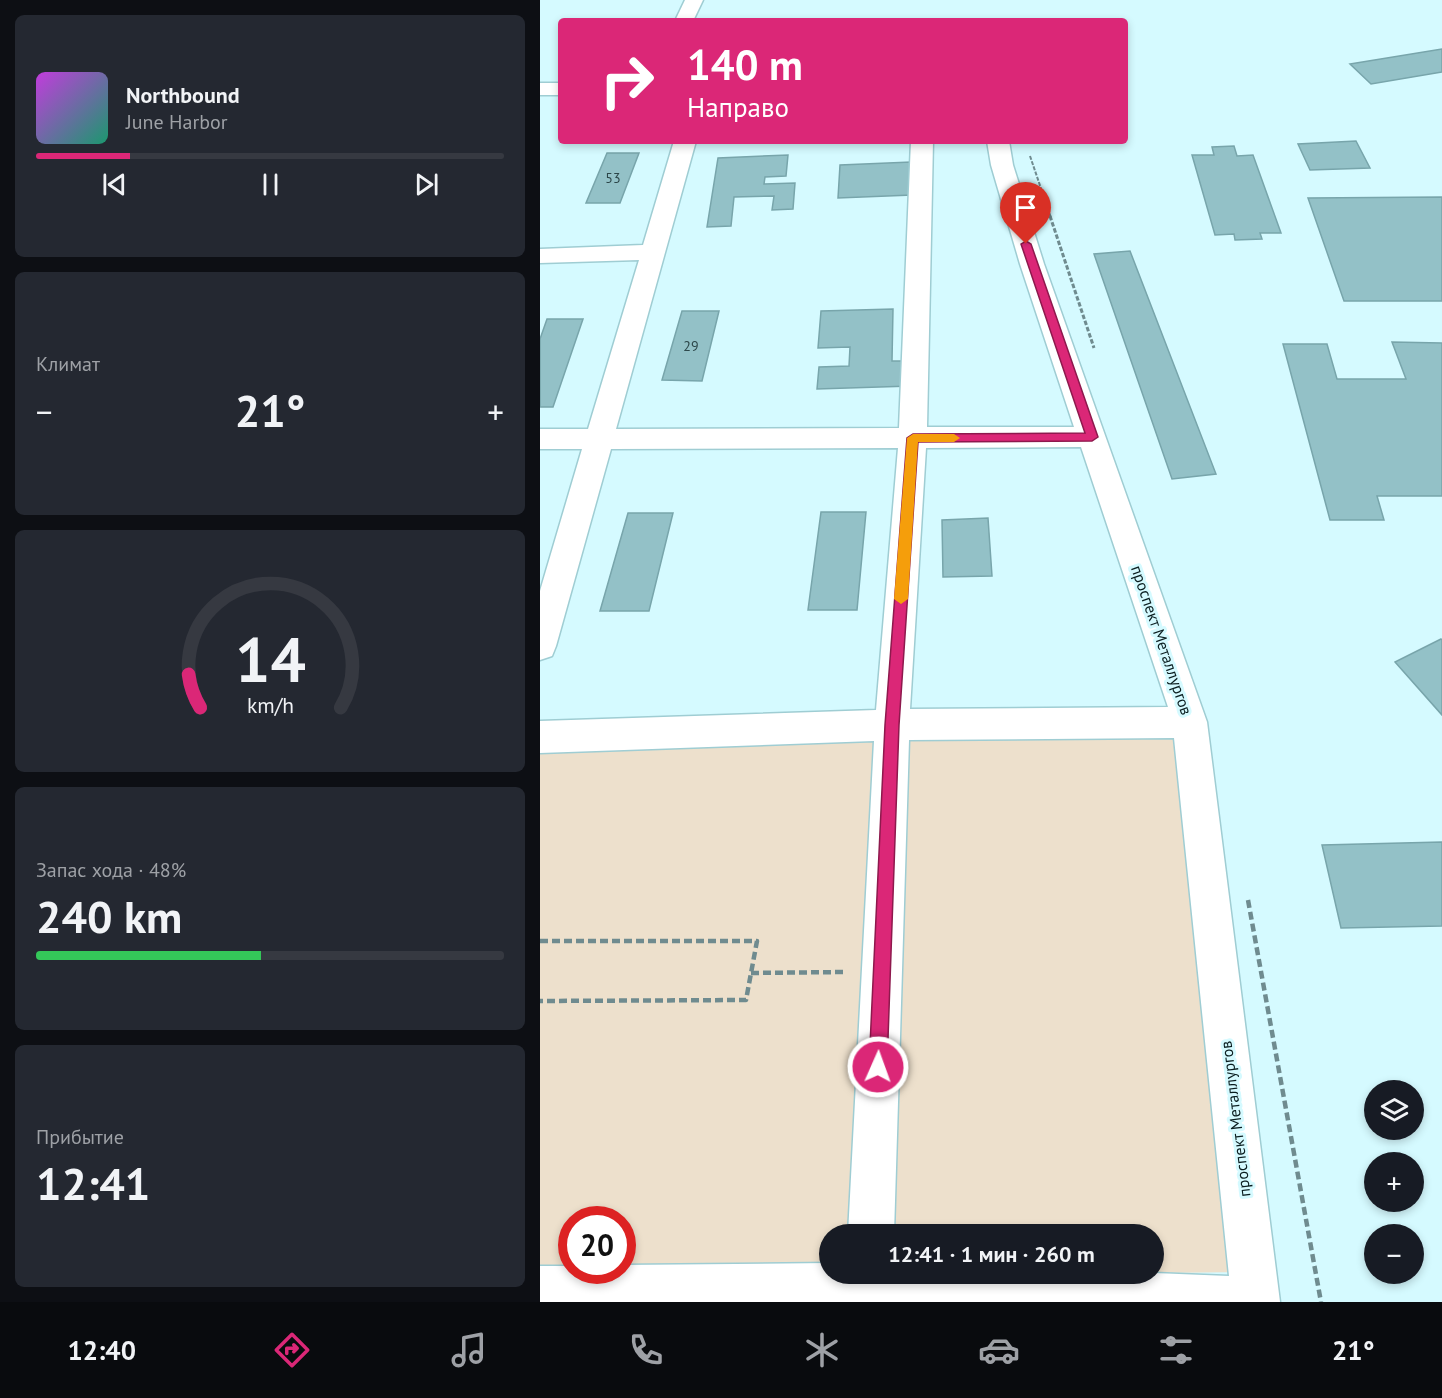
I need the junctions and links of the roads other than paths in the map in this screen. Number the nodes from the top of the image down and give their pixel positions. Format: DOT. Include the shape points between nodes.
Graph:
graph roads {
  1 [pos="694,0"];
  2 [pos="685,18"];
  3 [pos="540,89"];
  4 [pos="558,89"];
  5 [pos="684,144"];
  6 [pos="922,144"];
  7 [pos="998,144"];
  8 [pos="652,252"];
  9 [pos="540,256"];
  10 [pos="1092,437"];
  11 [pos="913,438"];
  12 [pos="540,439"];
  13 [pos="599,440"];
  14 [pos="540,646"];
  15 [pos="1190,722"];
  16 [pos="892,725"];
  17 [pos="540,737"];
  18 [pos="871,1224"];
  19 [pos="869,1287"];
  20 [pos="540,1290"];
  21 [pos="1256,1302"];
  1 -- 2 [label="street"];
  3 -- 4 [label="street"];
  5 -- 8 [label="street"];
  6 -- 11 [label="street"];
  7 -- 10 [label="street, проспект Металлургов" via="1032,264"];
  8 -- 9 [label="street"];
  8 -- 13 [label="street"];
  10 -- 11 [label="street"];
  10 -- 15 [label="street, проспект Металлургов"];
  11 -- 13 [label="street"];
  11 -- 16 [label="street"];
  12 -- 13 [label="street"];
  13 -- 14 [label="street"];
  15 -- 16 [label="street"];
  15 -- 21 [label="street, проспект Металлургов"];
  16 -- 17 [label="street"];
  16 -- 18 [label="street"];
  19 -- 20 [label="street"];
  19 -- 21 [label="street"];
}
